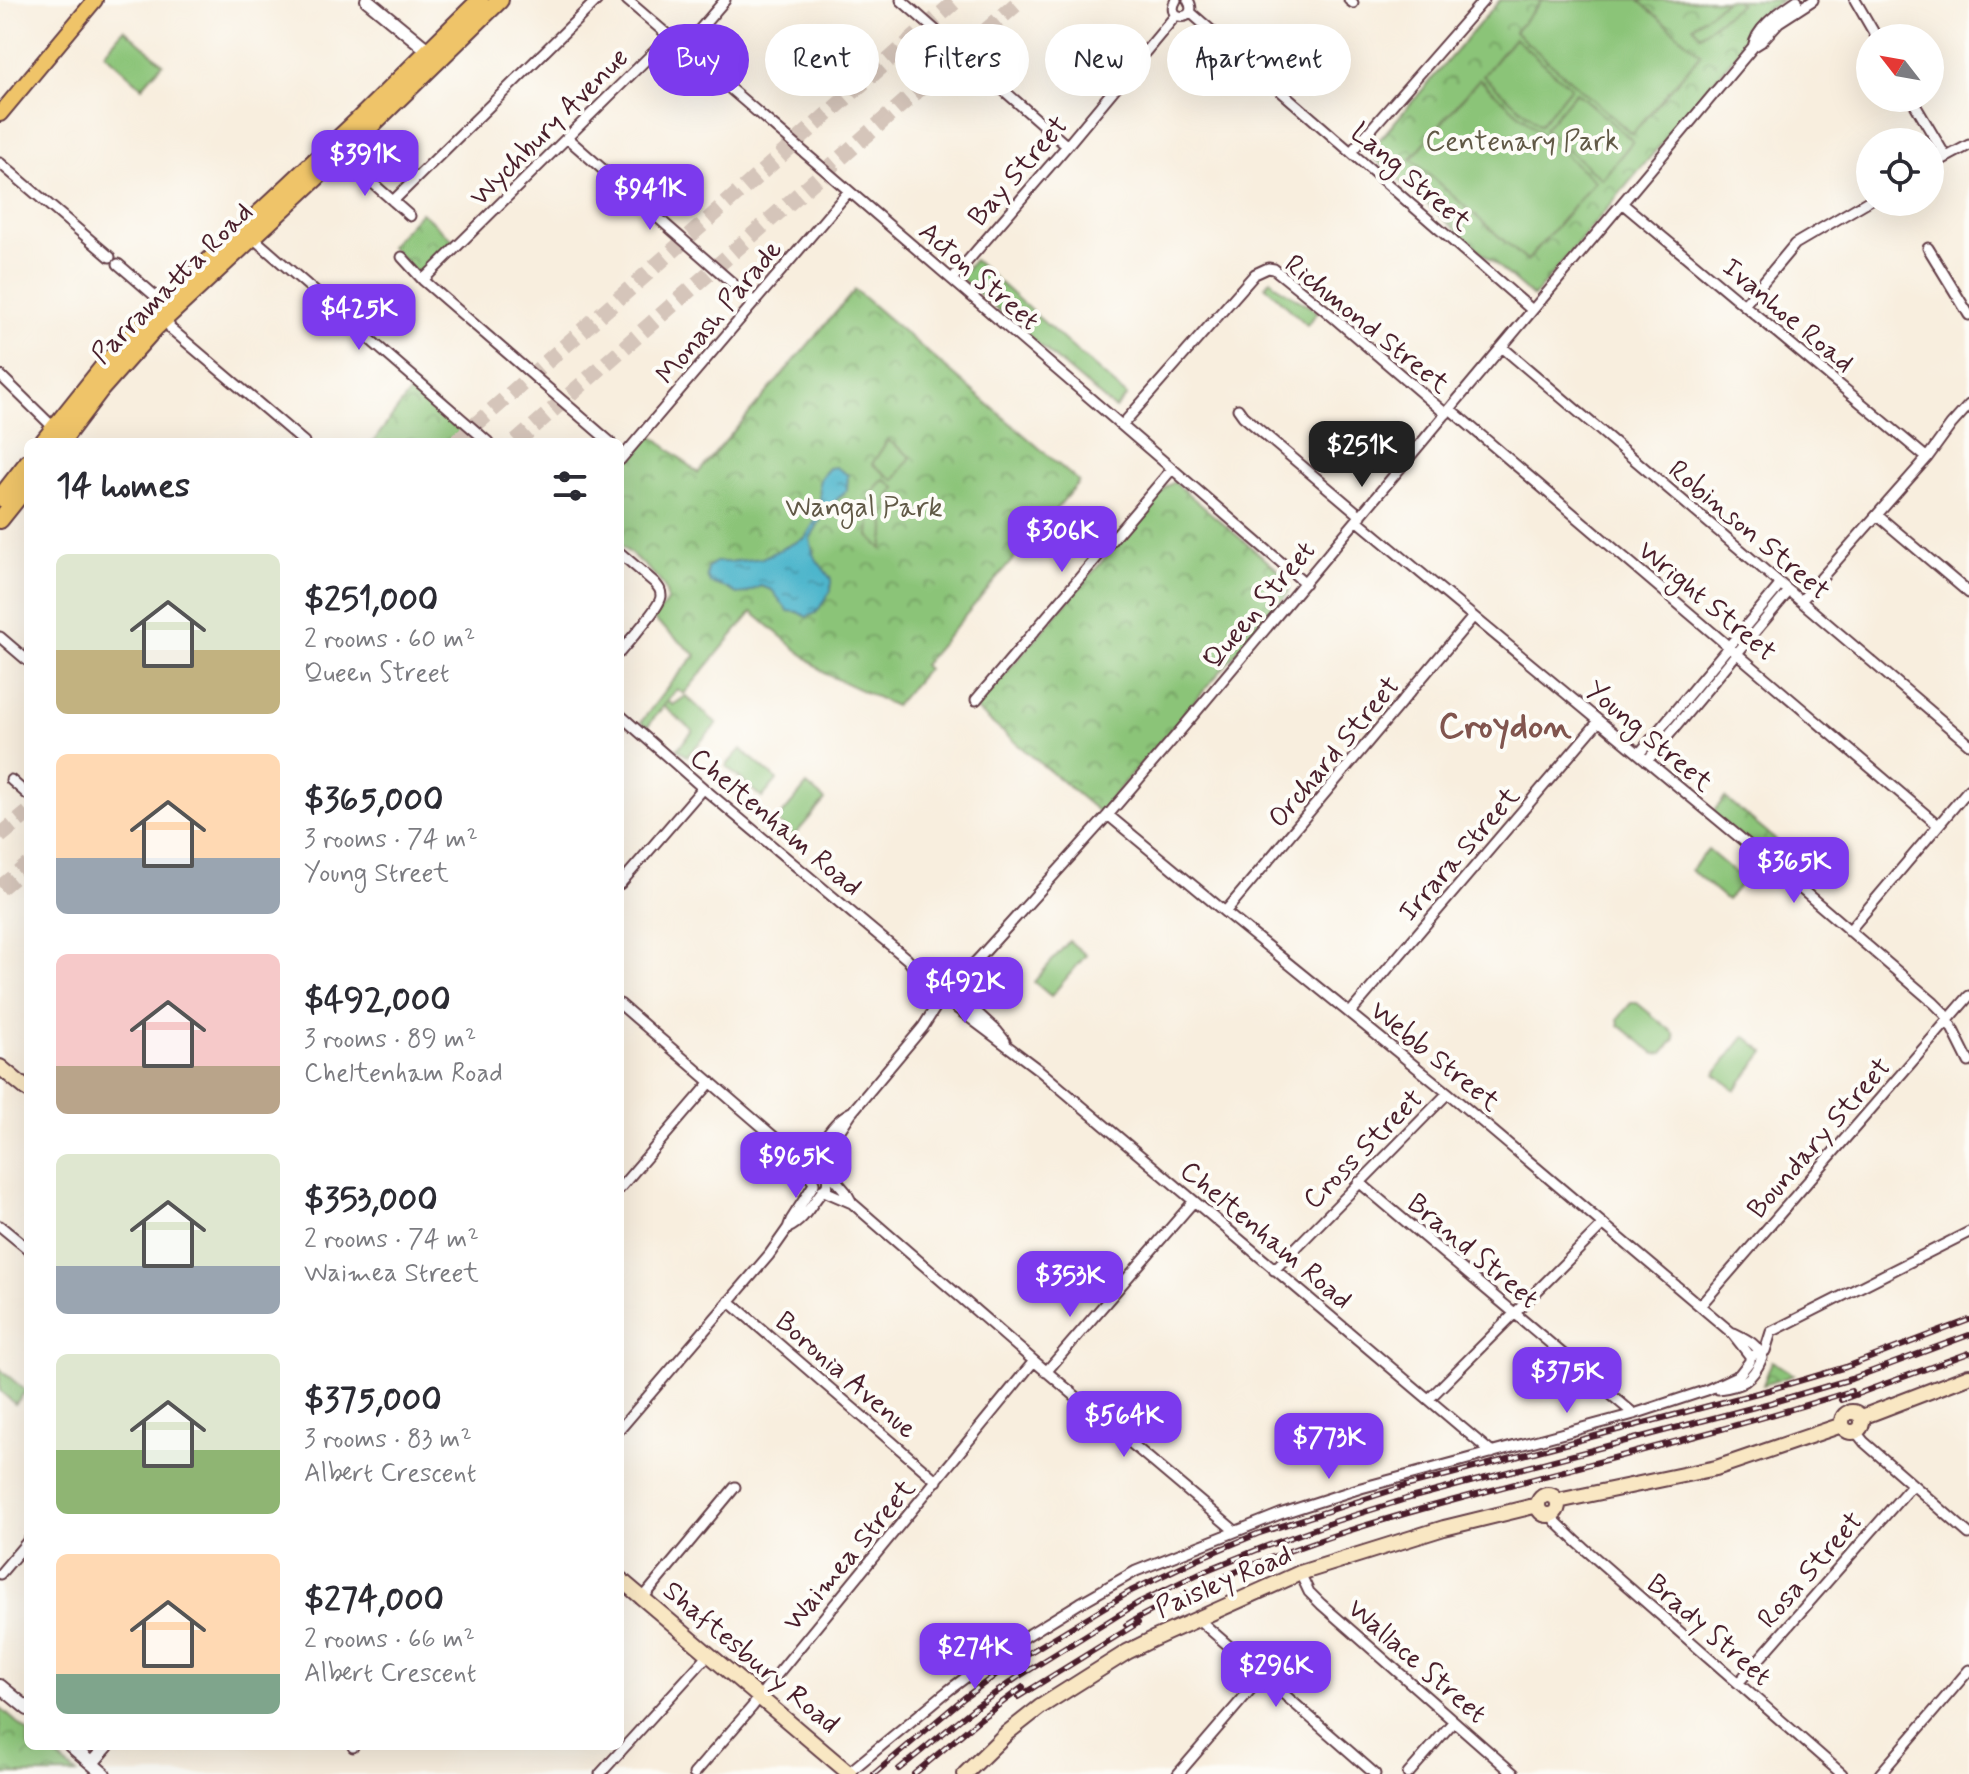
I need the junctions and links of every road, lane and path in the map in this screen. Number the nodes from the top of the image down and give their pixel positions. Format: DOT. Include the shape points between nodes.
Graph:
graph roads {
  1 [pos="367,0"];
  2 [pos="480,0"];
  3 [pos="500,0"];
  4 [pos="597,0"];
  5 [pos="627,0"];
  6 [pos="725,0"];
  7 [pos="901,0"];
  8 [pos="1176,0"];
  9 [pos="1188,0"];
  10 [pos="1484,0"];
  11 [pos="1797,0"];
  12 [pos="1813,0"];
  13 [pos="1855,0"];
  14 [pos="90,2"];
  15 [pos="1190,12"];
  16 [pos="1176,15"];
  17 [pos="656,24"];
  18 [pos="704,24"];
  19 [pos="1869,24"];
  20 [pos="1753,47"];
  21 [pos="429,51"];
  22 [pos="648,58"];
  23 [pos="739,96"];
  24 [pos="1919,112"];
  25 [pos="0,114"];
  26 [pos="567,138"];
  27 [pos="1969,145"];
  28 [pos="1067,146"];
  29 [pos="1351,152"];
  30 [pos="341,155"];
  31 [pos="1946,157"];
  32 [pos="0,163"];
  33 [pos="849,191"];
  34 [pos="393,201"];
  35 [pos="1623,204"];
  36 [pos="1856,208"];
  37 [pos="410,216"];
  38 [pos="252,237"];
  39 [pos="1928,248"];
  40 [pos="402,257"];
  41 [pos="952,279"];
  42 [pos="423,280"];
  43 [pos="754,302"];
  44 [pos="1744,305"];
  45 [pos="1532,310"];
  46 [pos="163,312"];
  47 [pos="1969,315"];
  48 [pos="1502,347"];
  49 [pos="0,375"];
  50 [pos="1969,405"];
  51 [pos="1238,409"];
  52 [pos="1448,411"];
  53 [pos="1122,425"];
  54 [pos="53,437"];
  55 [pos="299,438"];
  56 [pos="483,438"];
  57 [pos="605,438"];
  58 [pos="624,453"];
  59 [pos="1927,458"];
  60 [pos="1172,469"];
  61 [pos="24,472"];
  62 [pos="11,503"];
  63 [pos="1877,515"];
  64 [pos="1359,518"];
  65 [pos="0,520"];
  66 [pos="624,556"];
  67 [pos="1305,583"];
  68 [pos="1785,588"];
  69 [pos="1969,593"];
  70 [pos="1801,601"];
  71 [pos="1473,617"];
  72 [pos="0,637"];
  73 [pos="624,647"];
  74 [pos="1733,651"];
  75 [pos="24,658"];
  76 [pos="976,700"];
  77 [pos="624,719"];
  78 [pos="1599,721"];
  79 [pos="1969,744"];
  80 [pos="1643,757"];
  81 [pos="11,780"];
  82 [pos="703,788"];
  83 [pos="1969,789"];
  84 [pos="24,791"];
  85 [pos="1108,815"];
  86 [pos="1938,825"];
  87 [pos="624,879"];
  88 [pos="1225,912"];
  89 [pos="1849,931"];
  90 [pos="950,995"];
  91 [pos="1969,996"];
  92 [pos="624,1007"];
  93 [pos="1350,1013"];
  94 [pos="1948,1021"];
  95 [pos="1969,1062"];
  96 [pos="0,1067"];
  97 [pos="711,1082"];
  98 [pos="24,1087"];
  99 [pos="1448,1093"];
  100 [pos="780,1142"];
  101 [pos="821,1164"];
  102 [pos="1359,1182"];
  103 [pos="624,1183"];
  104 [pos="818,1187"];
  105 [pos="1194,1201"];
  106 [pos="852,1203"];
  107 [pos="1603,1225"];
  108 [pos="0,1226"];
  109 [pos="1969,1232"];
  110 [pos="24,1246"];
  111 [pos="1274,1270"];
  112 [pos="729,1301"];
  113 [pos="1700,1306"];
  114 [pos="1515,1313"];
  115 [pos="1755,1354"];
  116 [pos="1034,1361"];
  117 [pos="1046,1372"];
  118 [pos="1969,1376"];
  119 [pos="1429,1399"];
  120 [pos="1634,1414"];
  121 [pos="624,1424"];
  122 [pos="1849,1428"];
  123 [pos="1492,1453"];
  124 [pos="937,1481"];
  125 [pos="1912,1485"];
  126 [pos="735,1487"];
  127 [pos="1555,1508"];
  128 [pos="1235,1531"];
  129 [pos="1969,1534"];
  130 [pos="24,1546"];
  131 [pos="1300,1573"];
  132 [pos="0,1574"];
  133 [pos="624,1582"];
  134 [pos="643,1598"];
  135 [pos="1198,1619"];
  136 [pos="709,1654"];
  137 [pos="1969,1670"];
  138 [pos="1263,1675"];
  139 [pos="1739,1682"];
  140 [pos="0,1686"];
  141 [pos="760,1697"];
  142 [pos="24,1706"];
  143 [pos="1454,1721"];
  144 [pos="624,1748"];
  145 [pos="76,1750"];
  146 [pos="103,1750"];
  147 [pos="622,1750"];
  148 [pos="92,1763"];
  149 [pos="848,1773"];
  150 [pos="104,1774"];
  151 [pos="600,1774"];
  152 [pos="694,1774"];
  153 [pos="965,1774"];
  154 [pos="1178,1774"];
  155 [pos="1375,1774"];
  156 [pos="1408,1774"];
  157 [pos="1514,1774"];
  158 [pos="1842,1774"];
  159 [pos="1880,1774"];
  1 -- 21 [label="street"];
  2 -- 21 [label="highway, Parramatta Road"];
  3 -- 30 [label="highway, Parramatta Road"];
  4 -- 34 [label="street"];
  5 -- 17 [label="street, Acton Street"];
  6 -- 18 [label="street"];
  7 -- 28 [label="street"];
  8 -- 16 [label="street"];
  9 -- 15 [label="street"];
  10 -- 29 [label="street"];
  11 -- 20 [label="street, Queen Street" via="1755,37"];
  12 -- 20 [label="street, Queen Street"];
  13 -- 19 [label="street"];
  14 -- 25 [label="main road"];
  15 -- 16 [label="street"];
  15 -- 29 [label="street, Lang Street"];
  16 -- 28 [label="street, Bay Street"];
  20 -- 35 [label="street, Queen Street"];
  21 -- 46 [label="highway, Parramatta Road"];
  22 -- 26 [label="street, Wychbury Avenue"];
  23 -- 33 [label="street, Acton Street"];
  24 -- 31 [label="street"];
  26 -- 42 [label="street, Wychbury Avenue"];
  26 -- 43 [label="street"];
  27 -- 31 [label="street"];
  28 -- 41 [label="street, Bay Street"];
  29 -- 45 [label="street, Lang Street"];
  30 -- 34 [label="street"];
  30 -- 38 [label="highway, Parramatta Road"];
  32 -- 46 [label="street" via="154,295"];
  33 -- 41 [label="street, Acton Street"];
  33 -- 43 [label="street, Monash Parade"];
  34 -- 37 [label="street"];
  35 -- 44 [label="street, Ivanhoe Road"];
  35 -- 45 [label="street, Queen Street"];
  36 -- 44 [label="street" via="1795,244"];
  38 -- 46 [label="highway, Parramatta Road"];
  38 -- 56 [label="street"];
  39 -- 47 [label="street"];
  40 -- 42 [label="street"];
  41 -- 53 [label="street, Acton Street"];
  42 -- 57 [label="street"];
  43 -- 58 [label="street, Monash Parade"];
  44 -- 59 [label="street, Ivanhoe Road"];
  45 -- 48 [label="street, Queen Street"];
  46 -- 54 [label="highway, Parramatta Road" via="116,372"];
  46 -- 55 [label="street" via="171,329"];
  48 -- 52 [label="street, Queen Street"];
  48 -- 68 [label="street, Robinson Street"];
  49 -- 54 [label="street"];
  50 -- 59 [label="street"];
  51 -- 64 [label="street, Young Street"];
  52 -- 53 [label="street, Richmond Street" via="1274,269 1262,269"];
  52 -- 64 [label="street, Queen Street"];
  52 -- 74 [label="street, Wright Street"];
  53 -- 60 [label="street, Acton Street"];
  59 -- 63 [label="street"];
  60 -- 67 [label="street, Acton Street"];
  60 -- 76 [label="street"];
  61 -- 62 [label="highway"];
  62 -- 65 [label="highway"];
  63 -- 69 [label="street"];
  63 -- 70 [label="street"];
  64 -- 67 [label="street, Queen Street"];
  64 -- 71 [label="street, Young Street"];
  66 -- 73 [label="street" via="655,583 661,597"];
  67 -- 85 [label="street, Queen Street"];
  68 -- 70 [label="street, Robinson Street"];
  68 -- 74 [label="street"];
  70 -- 79 [label="street, Robinson Street"];
  71 -- 78 [label="street, Young Street"];
  71 -- 88 [label="street, Orchard Street"];
  72 -- 75 [label="street"];
  74 -- 80 [label="street"];
  74 -- 86 [label="street, Wright Street"];
  77 -- 82 [label="street, Cheltenham Road"];
  78 -- 80 [label="street, Young Street"];
  78 -- 93 [label="street, Irrara Street"];
  80 -- 89 [label="street, Young Street"];
  81 -- 84 [label="street"];
  82 -- 87 [label="street"];
  82 -- 90 [label="street, Cheltenham Road"];
  83 -- 86 [label="street"];
  85 -- 88 [label="street, Webb Street"];
  85 -- 90 [label="street, Queen Street"];
  86 -- 89 [label="street"];
  88 -- 93 [label="street, Webb Street"];
  89 -- 94 [label="street, Young Street"];
  90 -- 101 [label="street, Queen Street" via="852,1112"];
  90 -- 105 [label="street, Cheltenham Road" via="993,1037"];
  91 -- 94 [label="street, Boundary Street"];
  92 -- 97 [label="street"];
  93 -- 99 [label="street, Webb Street"];
  94 -- 95 [label="street, Young Street"];
  94 -- 113 [label="street, Boundary Street"];
  96 -- 98 [label="main road"];
  97 -- 100 [label="street"];
  97 -- 103 [label="street"];
  99 -- 102 [label="street, Cross Street"];
  99 -- 107 [label="street, Webb Street"];
  100 -- 101 [label="street"];
  100 -- 104 [label="street"];
  101 -- 104 [label="street" via="812,1171"];
  101 -- 104 [label="street, Queen Street" via="828,1185"];
  101 -- 106 [label="street"];
  102 -- 111 [label="street, Cross Street"];
  102 -- 114 [label="street, Brand Street"];
  104 -- 106 [label="street"];
  104 -- 112 [label="street, Queen Street"];
  105 -- 111 [label="street, Cheltenham Road"];
  105 -- 117 [label="street"];
  106 -- 116 [label="street"];
  107 -- 113 [label="street, Webb Street"];
  107 -- 114 [label="street"];
  108 -- 110 [label="street"];
  109 -- 115 [label="street" via="1771,1332 1765,1351"];
  111 -- 119 [label="street, Cheltenham Road"];
  112 -- 121 [label="street, Queen Street"];
  112 -- 124 [label="street, Boronia Avenue"];
  113 -- 115 [label="street, Webb Street" via="1749,1340"];
  114 -- 119 [label="street"];
  114 -- 120 [label="street, Brand Street"];
  115 -- 120 [label="street" via="1762,1358 1759,1365 1734,1387 1707,1390"];
  116 -- 117 [label="street"];
  116 -- 124 [label="street, Waimea Street"];
  117 -- 128 [label="street"];
  118 -- 122 [label="main road" via="1862,1417 1849,1412 1843,1419"];
  119 -- 123 [label="street, Cheltenham Road"];
  120 -- 123 [label="street"];
  122 -- 125 [label="street"];
  122 -- 127 [label="main road"];
  123 -- 128 [label="street" via="1361,1488"];
  124 -- 141 [label="street, Waimea Street"];
  125 -- 129 [label="street"];
  125 -- 139 [label="street, Rosa Street"];
  126 -- 134 [label="street"];
  127 -- 131 [label="main road, Paisley Road" via="1551,1495 1545,1495 1538,1505"];
  127 -- 139 [label="street, Brady Street" via="1555,1521 1577,1542"];
  128 -- 149 [label="street" via="1136,1571 997,1654"];
  130 -- 132 [label="street"];
  131 -- 135 [label="main road, Paisley Road"];
  131 -- 143 [label="street, Wallace Street" via="1321,1604"];
  133 -- 134 [label="main road, Shaftesbury Road"];
  134 -- 136 [label="main road, Shaftesbury Road"];
  135 -- 138 [label="street"];
  135 -- 153 [label="main road, Paisley Road" via="1127,1652 1040,1707"];
  136 -- 141 [label="main road, Shaftesbury Road"];
  136 -- 144 [label="street"];
  137 -- 159 [label="street"];
  138 -- 154 [label="street"];
  138 -- 155 [label="street"];
  139 -- 158 [label="street, Brady Street"];
  140 -- 142 [label="street"];
  141 -- 149 [label="main road, Shaftesbury Road"];
  141 -- 152 [label="street, Waimea Street"];
  143 -- 156 [label="street"];
  143 -- 157 [label="street, Wallace Street"];
  145 -- 148 [label="street"];
  146 -- 148 [label="street"];
  147 -- 151 [label="street"];
  148 -- 150 [label="street"];
}
